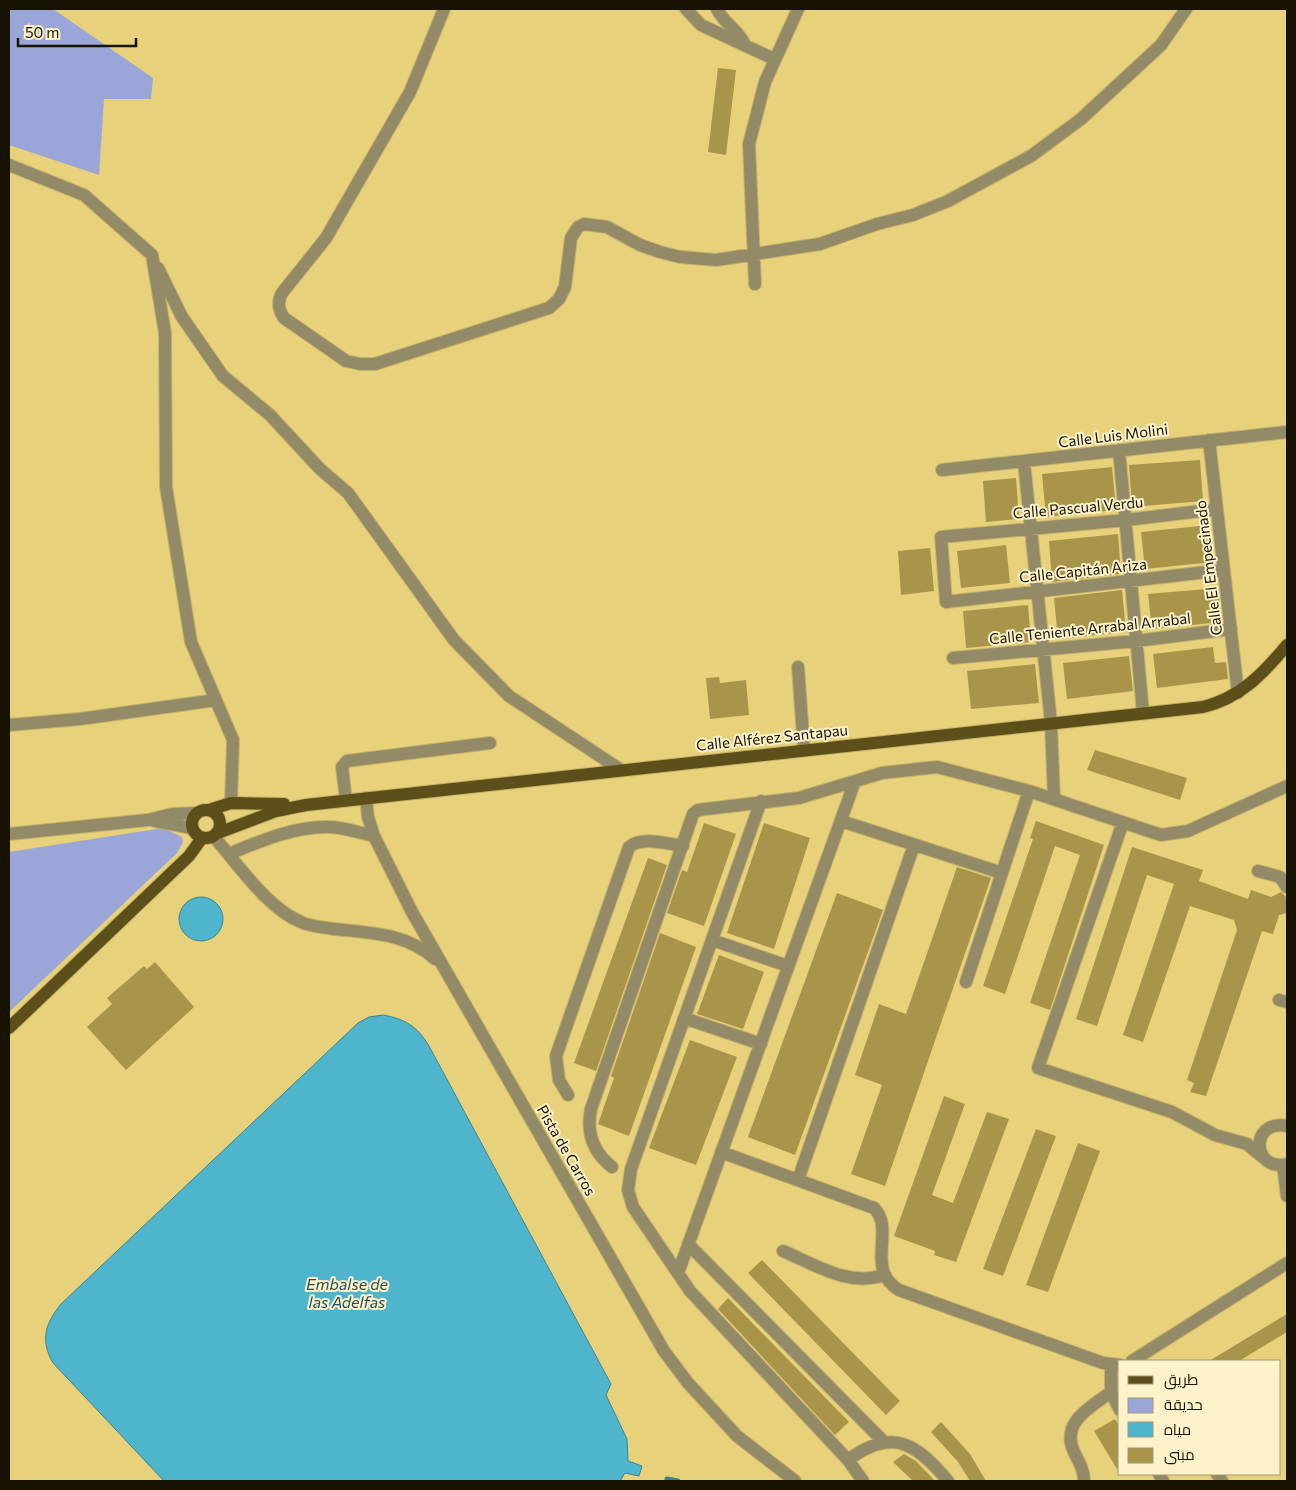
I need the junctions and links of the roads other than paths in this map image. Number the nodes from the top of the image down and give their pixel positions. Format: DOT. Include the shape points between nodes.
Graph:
graph roads {
  1 [pos="444,9"];
  2 [pos="686,9"];
  3 [pos="717,9"];
  4 [pos="798,9"];
  5 [pos="1186,9"];
  6 [pos="745,45"];
  7 [pos="774,59"];
  8 [pos="9,165"];
  9 [pos="152,255"];
  10 [pos="754,255"];
  11 [pos="755,284"];
  12 [pos="1287,432"];
  13 [pos="1209,440"];
  14 [pos="1119,450"];
  15 [pos="1024,462"];
  16 [pos="942,470"];
  17 [pos="1217,509"];
  18 [pos="1126,520"];
  19 [pos="1031,528"];
  20 [pos="1224,570"];
  21 [pos="1131,581"];
  22 [pos="1037,591"];
  23 [pos="946,602"];
  24 [pos="1231,629"];
  25 [pos="1136,641"];
  26 [pos="1287,645"];
  27 [pos="1044,650"];
  28 [pos="953,658"];
  29 [pos="798,667"];
  30 [pos="1238,693"];
  31 [pos="216,700"];
  32 [pos="1143,713"];
  33 [pos="1050,723"];
  34 [pos="9,725"];
  35 [pos="490,743"];
  36 [pos="804,750"];
  37 [pos="621,770"];
  38 [pos="855,781"];
  39 [pos="1287,786"];
  40 [pos="1030,791"];
  41 [pos="366,798"];
  42 [pos="346,800"];
  43 [pos="1054,800"];
  44 [pos="761,801"];
  45 [pos="231,803"];
  46 [pos="306,805"];
  47 [pos="203,811"];
  48 [pos="148,820"];
  49 [pos="841,821"];
  50 [pos="1123,822"];
  51 [pos="192,828"];
  52 [pos="9,834"];
  53 [pos="211,836"];
  54 [pos="374,836"];
  55 [pos="914,845"];
  56 [pos="683,846"];
  57 [pos="229,854"];
  58 [pos="1258,871"];
  59 [pos="1002,873"];
  60 [pos="1285,881"];
  61 [pos="712,940"];
  62 [pos="441,964"];
  63 [pos="788,966"];
  64 [pos="966,982"];
  65 [pos="684,1018"];
  66 [pos="9,1028"];
  67 [pos="761,1044"];
  68 [pos="568,1095"];
  69 [pos="1282,1124"];
  70 [pos="1226,1137"];
  71 [pos="722,1152"];
  72 [pos="1264,1158"];
  73 [pos="1285,1164"];
  74 [pos="612,1167"];
  75 [pos="798,1180"];
  76 [pos="1287,1196"];
  77 [pos="688,1244"];
  78 [pos="783,1251"];
  79 [pos="1287,1263"];
  80 [pos="678,1273"];
  81 [pos="884,1276"];
  82 [pos="1138,1360"];
  83 [pos="1116,1365"];
  84 [pos="1111,1392"];
  85 [pos="1118,1406"];
  86 [pos="884,1442"];
  87 [pos="848,1460"];
  88 [pos="795,1481"];
  89 [pos="863,1481"];
  90 [pos="948,1481"];
  91 [pos="1084,1481"];
  1 -- 10 [label="street" via="410,92 326,238 280,297 278,307 284,318 346,361 375,364 549,308 565,287 570,238 584,224 607,226 640,245 680,257 716,260"];
  2 -- 6 [label="street" via="701,25"];
  3 -- 6 [label="street"];
  4 -- 7 [label="street"];
  5 -- 10 [label="street" via="1161,44 1104,100 1057,138 1004,172 913,215 820,244"];
  6 -- 7 [label="street"];
  7 -- 10 [label="street" via="758,102 748,144"];
  8 -- 9 [label="street" via="84,195"];
  9 -- 31 [label="street" via="165,333 166,487 191,642"];
  9 -- 37 [label="street" via="182,317 223,376 270,415 320,469 348,493 454,640 509,696"];
  10 -- 11 [label="street"];
  12 -- 13 [label="street, Calle Luis Molini"];
  13 -- 14 [label="street, Calle Luis Molini"];
  13 -- 17 [label="street, Calle El Empecinado"];
  14 -- 15 [label="street, Calle Luis Molini"];
  14 -- 18 [label="street"];
  15 -- 16 [label="street, Calle Luis Molini"];
  15 -- 19 [label="street"];
  17 -- 18 [label="street, Calle Pascual Verdu"];
  17 -- 20 [label="street, Calle El Empecinado"];
  18 -- 19 [label="street, Calle Pascual Verdu"];
  18 -- 21 [label="street"];
  19 -- 22 [label="street"];
  19 -- 23 [label="street, Calle Pascual Verdu" via="941,537"];
  20 -- 21 [label="street, Calle Capitán Ariza"];
  20 -- 24 [label="street, Calle El Empecinado"];
  21 -- 22 [label="street, Calle Capitán Ariza"];
  21 -- 25 [label="street"];
  22 -- 23 [label="street, Calle Capitán Ariza"];
  22 -- 27 [label="street"];
  24 -- 25 [label="street, Calle Teniente Arrabal Arrabal"];
  24 -- 30 [label="street, Calle El Empecinado"];
  25 -- 27 [label="street, Calle Teniente Arrabal Arrabal"];
  25 -- 32 [label="street"];
  26 -- 30 [label="main road, Calle Alférez Santapau" via="1269,668"];
  27 -- 28 [label="street, Calle Teniente Arrabal Arrabal"];
  27 -- 33 [label="street"];
  29 -- 36 [label="street"];
  30 -- 32 [label="main road, Calle Alférez Santapau" via="1203,707"];
  31 -- 34 [label="street" via="80,719"];
  31 -- 45 [label="street" via="233,740"];
  32 -- 33 [label="main road, Calle Alférez Santapau"];
  33 -- 36 [label="main road, Calle Alférez Santapau"];
  33 -- 43 [label="street"];
  35 -- 42 [label="street" via="347,761 342,767"];
  36 -- 37 [label="main road, Calle Alférez Santapau"];
  37 -- 41 [label="main road, Calle Alférez Santapau"];
  38 -- 40 [label="street" via="882,774 937,768"];
  38 -- 44 [label="street" via="809,796"];
  38 -- 49 [label="street"];
  39 -- 50 [label="street" via="1188,832 1161,835"];
  40 -- 43 [label="street"];
  40 -- 59 [label="street"];
  41 -- 42 [label="main road, Calle Alférez Santapau"];
  41 -- 54 [label="street, Pista de Carros"];
  42 -- 46 [label="main road, Calle Alférez Santapau"];
  43 -- 50 [label="street"];
  44 -- 56 [label="street" via="696,811"];
  44 -- 61 [label="street"];
  45 -- 46 [label="main road, Calle Alférez Santapau"];
  45 -- 47 [label="main road, Calle Alférez Santapau"];
  46 -- 53 [label="main road, Calle Alférez Santapau" via="269,813"];
  47 -- 48 [label="street, Calle Alférez Santapau"];
  47 -- 51 [label="main road" via="193,817"];
  47 -- 53 [label="main road" via="219,816 221,822"];
  48 -- 51 [label="street, Calle Alférez Santapau"];
  48 -- 52 [label="street, Calle Alférez Santapau"];
  49 -- 55 [label="street"];
  49 -- 63 [label="street"];
  50 -- 70 [label="street" via="1038,1068 1172,1112"];
  51 -- 53 [label="main road" via="198,836"];
  53 -- 57 [label="street"];
  53 -- 66 [label="main road"];
  54 -- 57 [label="street" via="331,827 308,828"];
  54 -- 62 [label="street, Pista de Carros"];
  55 -- 59 [label="street"];
  55 -- 75 [label="street"];
  56 -- 68 [label="street" via="635,842 629,847 556,1056 559,1080"];
  56 -- 74 [label="street" via="590,1109 590,1138 599,1155"];
  57 -- 62 [label="street" via="290,917 315,926 394,936 417,945"];
  58 -- 60 [label="street"];
  59 -- 64 [label="street"];
  61 -- 63 [label="street"];
  61 -- 65 [label="street"];
  62 -- 88 [label="street, Pista de Carros" via="664,1352 737,1436"];
  63 -- 67 [label="street"];
  65 -- 67 [label="street"];
  65 -- 80 [label="street" via="631,1170 628,1190 632,1207"];
  67 -- 71 [label="street"];
  69 -- 70 [label="street" via="1259,1132"];
  69 -- 72 [label="street" via="1261,1136 1260,1148"];
  70 -- 72 [label="street" via="1247,1144"];
  71 -- 75 [label="street"];
  71 -- 77 [label="street"];
  72 -- 73 [label="street" via="1276,1165"];
  73 -- 76 [label="street"];
  75 -- 81 [label="street" via="869,1205 878,1212"];
  77 -- 80 [label="street"];
  77 -- 86 [label="street"];
  78 -- 81 [label="street" via="845,1278 864,1280"];
  79 -- 82 [label="street"];
  80 -- 87 [label="street" via="690,1291"];
  81 -- 83 [label="street" via="899,1290"];
  83 -- 84 [label="street"];
  84 -- 85 [label="street"];
  84 -- 91 [label="street" via="1078,1417 1072,1429 1071,1443"];
  86 -- 87 [label="street" via="864,1448"];
  86 -- 90 [label="street" via="909,1445"];
  87 -- 89 [label="street"];
}
